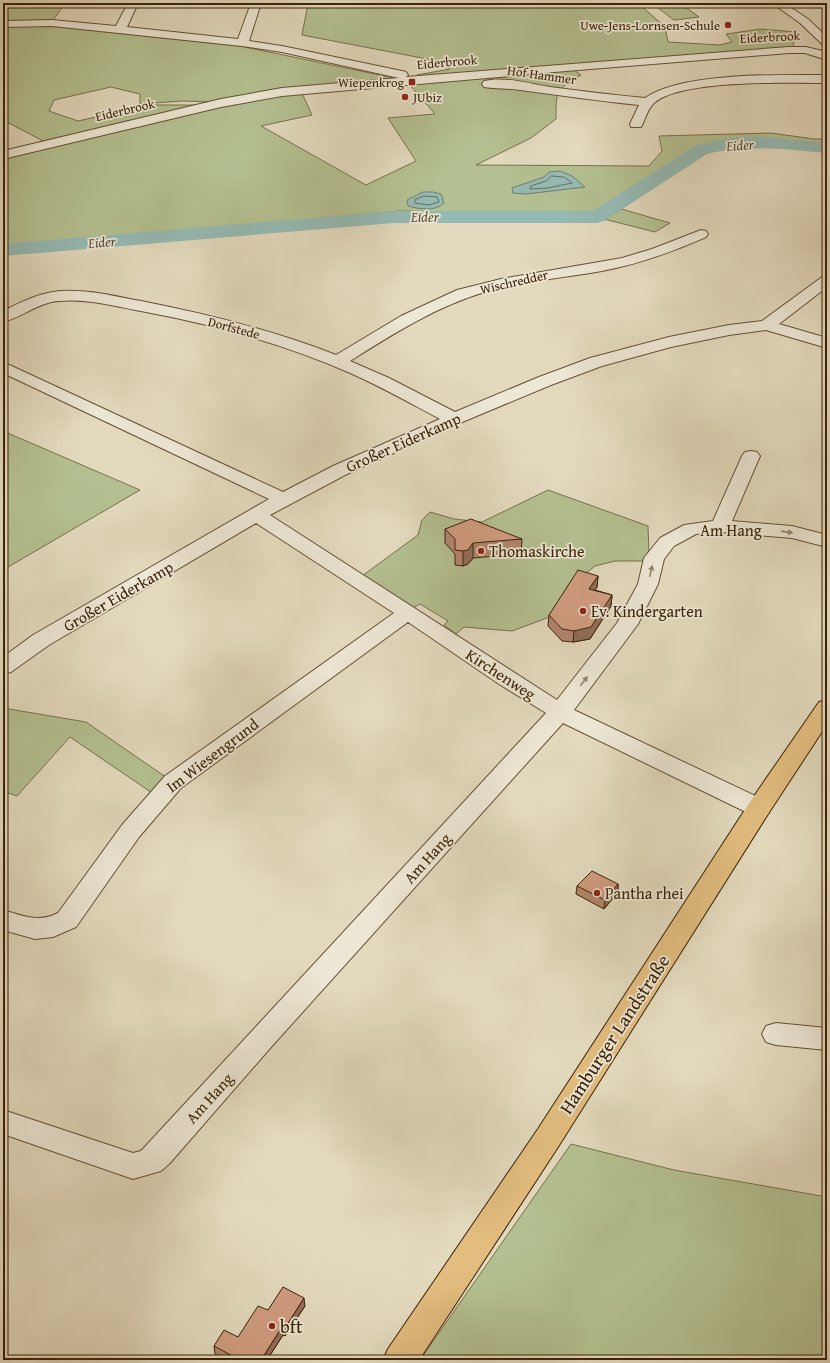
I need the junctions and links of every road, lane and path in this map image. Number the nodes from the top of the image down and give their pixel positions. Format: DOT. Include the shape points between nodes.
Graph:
graph roads {
  1 [pos="133,3"];
  2 [pos="256,3"];
  3 [pos="777,3"];
  4 [pos="3,24"];
  5 [pos="827,28"];
  6 [pos="811,29"];
  7 [pos="120,30"];
  8 [pos="827,42"];
  9 [pos="242,43"];
  10 [pos="827,56"];
  11 [pos="434,78"];
  12 [pos="827,79"];
  13 [pos="416,80"];
  14 [pos="648,102"];
  15 [pos="636,124"];
  16 [pos="3,155"];
  17 [pos="701,234"];
  18 [pos="827,280"];
  19 [pos="3,317"];
  20 [pos="768,325"];
  21 [pos="827,343"];
  22 [pos="338,362"];
  23 [pos="3,367"];
  24 [pos="454,419"];
  25 [pos="751,456"];
  26 [pos="283,499"];
  27 [pos="257,515"];
  28 [pos="720,526"];
  29 [pos="827,541"];
  30 [pos="407,613"];
  31 [pos="3,667"];
  32 [pos="827,708"];
  33 [pos="560,712"];
  34 [pos="759,808"];
  35 [pos="3,920"];
  36 [pos="776,1034"];
  37 [pos="827,1039"];
  38 [pos="3,1122"];
  39 [pos="400,1360"];
  1 -- 7 [label="street"];
  2 -- 9 [label="street"];
  3 -- 6 [label="street"];
  4 -- 7 [label="street" via="52,23"];
  5 -- 6 [label="street"];
  6 -- 8 [label="street"];
  7 -- 9 [label="street"];
  9 -- 13 [label="street" via="282,49 408,76"];
  10 -- 11 [label="street, Eiderbrook" via="806,50 789,50"];
  11 -- 13 [label="street, Eiderbrook"];
  11 -- 14 [label="street, Hof Hammer" via="446,84 506,84"];
  12 -- 14 [label="street" via="715,82 664,92"];
  13 -- 16 [label="street, Eiderbrook" via="282,92 246,98"];
  14 -- 15 [label="street"];
  17 -- 22 [label="street, Wischredder" via="641,257 604,266 513,280 450,299 370,341"];
  18 -- 20 [label="street"];
  19 -- 22 [label="street, Dorfstede" via="51,297 87,298 134,305 230,326"];
  20 -- 21 [label="street"];
  20 -- 24 [label="street, Großer Eiderkamp" via="669,342 596,362"];
  22 -- 24 [label="street, Dorfstede" via="380,380"];
  23 -- 26 [label="street"];
  24 -- 26 [label="street, Großer Eiderkamp" via="340,470"];
  25 -- 28 [label="street"];
  26 -- 27 [label="street, Großer Eiderkamp"];
  27 -- 30 [label="street, Kirchenweg"];
  27 -- 31 [label="street, Großer Eiderkamp" via="41,640"];
  28 -- 29 [label="street, Am Hang, one-way" via="792,532"];
  33 -- 28 [label="street, Am Hang, one-way" via="627,624 648,584 654,558 667,542 691,529"];
  30 -- 33 [label="street, Kirchenweg"];
  30 -- 35 [label="street, Im Wiesengrund" via="173,782 139,820 67,920 53,927 36,929"];
  32 -- 34 [label="main road, Hamburger Landstraße"];
  33 -- 34 [label="street, Kirchenweg"];
  33 -- 38 [label="street, Am Hang" via="150,1162 134,1166"];
  34 -- 39 [label="main road, Hamburger Landstraße" via="548,1138"];
  36 -- 37 [label="street"];
}
